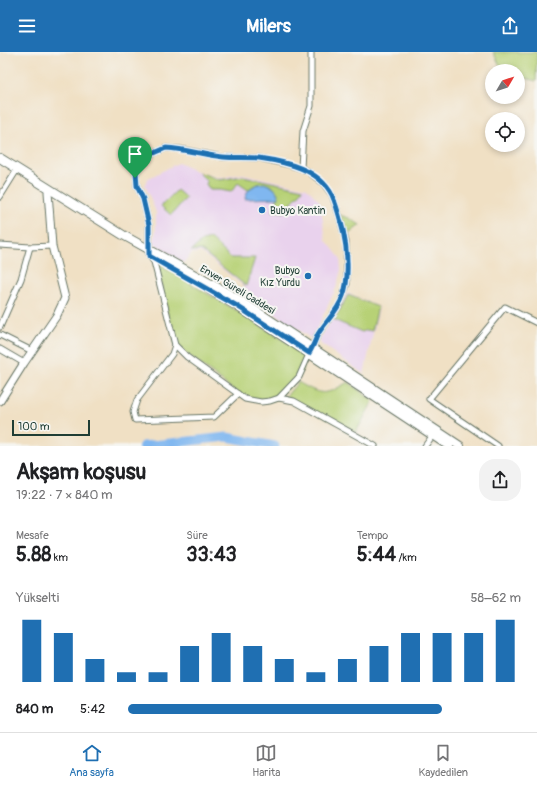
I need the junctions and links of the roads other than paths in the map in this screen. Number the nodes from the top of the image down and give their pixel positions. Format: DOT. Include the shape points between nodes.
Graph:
graph roads {
  1 [pos="311,52"];
  2 [pos="0,158"];
  3 [pos="0,163"];
  4 [pos="301,168"];
  5 [pos="15,173"];
  6 [pos="48,192"];
  7 [pos="0,197"];
  8 [pos="0,245"];
  9 [pos="52,246"];
  10 [pos="30,247"];
  11 [pos="148,252"];
  12 [pos="537,323"];
  13 [pos="0,327"];
  14 [pos="0,334"];
  15 [pos="175,345"];
  16 [pos="0,349"];
  17 [pos="32,350"];
  18 [pos="311,350"];
  19 [pos="24,363"];
  20 [pos="238,394"];
  21 [pos="278,398"];
  22 [pos="0,401"];
  23 [pos="433,435"];
  24 [pos="375,446"];
  25 [pos="425,446"];
  26 [pos="449,446"];
  27 [pos="460,446"];
  28 [pos="498,446"];
  1 -- 4 [label="street" via="311,106 303,131"];
  2 -- 11 [label="main road, Enver Güreli Caddesi"];
  3 -- 5 [label="main road, Enver Güreli Caddesi"];
  4 -- 11 [label="street" via="259,158 222,157 180,149 166,148 152,154 140,165 135,178 149,225"];
  4 -- 18 [label="street" via="323,183 332,195 346,242 346,284 343,296 318,334"];
  5 -- 6 [label="main road, Enver Güreli Caddesi"];
  5 -- 7 [label="street"];
  6 -- 9 [label="main road"];
  6 -- 11 [label="main road, Enver Güreli Caddesi"];
  8 -- 10 [label="street"];
  9 -- 10 [label="street"];
  9 -- 17 [label="main road" via="65,298 57,315"];
  10 -- 13 [label="street" via="22,279"];
  11 -- 15 [label="street" via="154,262"];
  11 -- 18 [label="main road, Enver Güreli Caddesi"];
  12 -- 28 [label="street" via="505,306 429,399"];
  14 -- 17 [label="street"];
  15 -- 20 [label="street" via="187,357"];
  15 -- 20 [label="street" via="172,354 137,400 133,412 135,420 214,417"];
  16 -- 19 [label="street"];
  17 -- 19 [label="main road"];
  18 -- 21 [label="street" via="299,377"];
  18 -- 23 [label="main road, Enver Güreli Caddesi"];
  18 -- 27 [label="main road, Enver Güreli Caddesi"];
  19 -- 22 [label="main road"];
  20 -- 21 [label="street" via="245,399 261,402"];
  21 -- 24 [label="street" via="294,401"];
  23 -- 25 [label="street"];
  23 -- 26 [label="main road, Enver Güreli Caddesi"];
}
